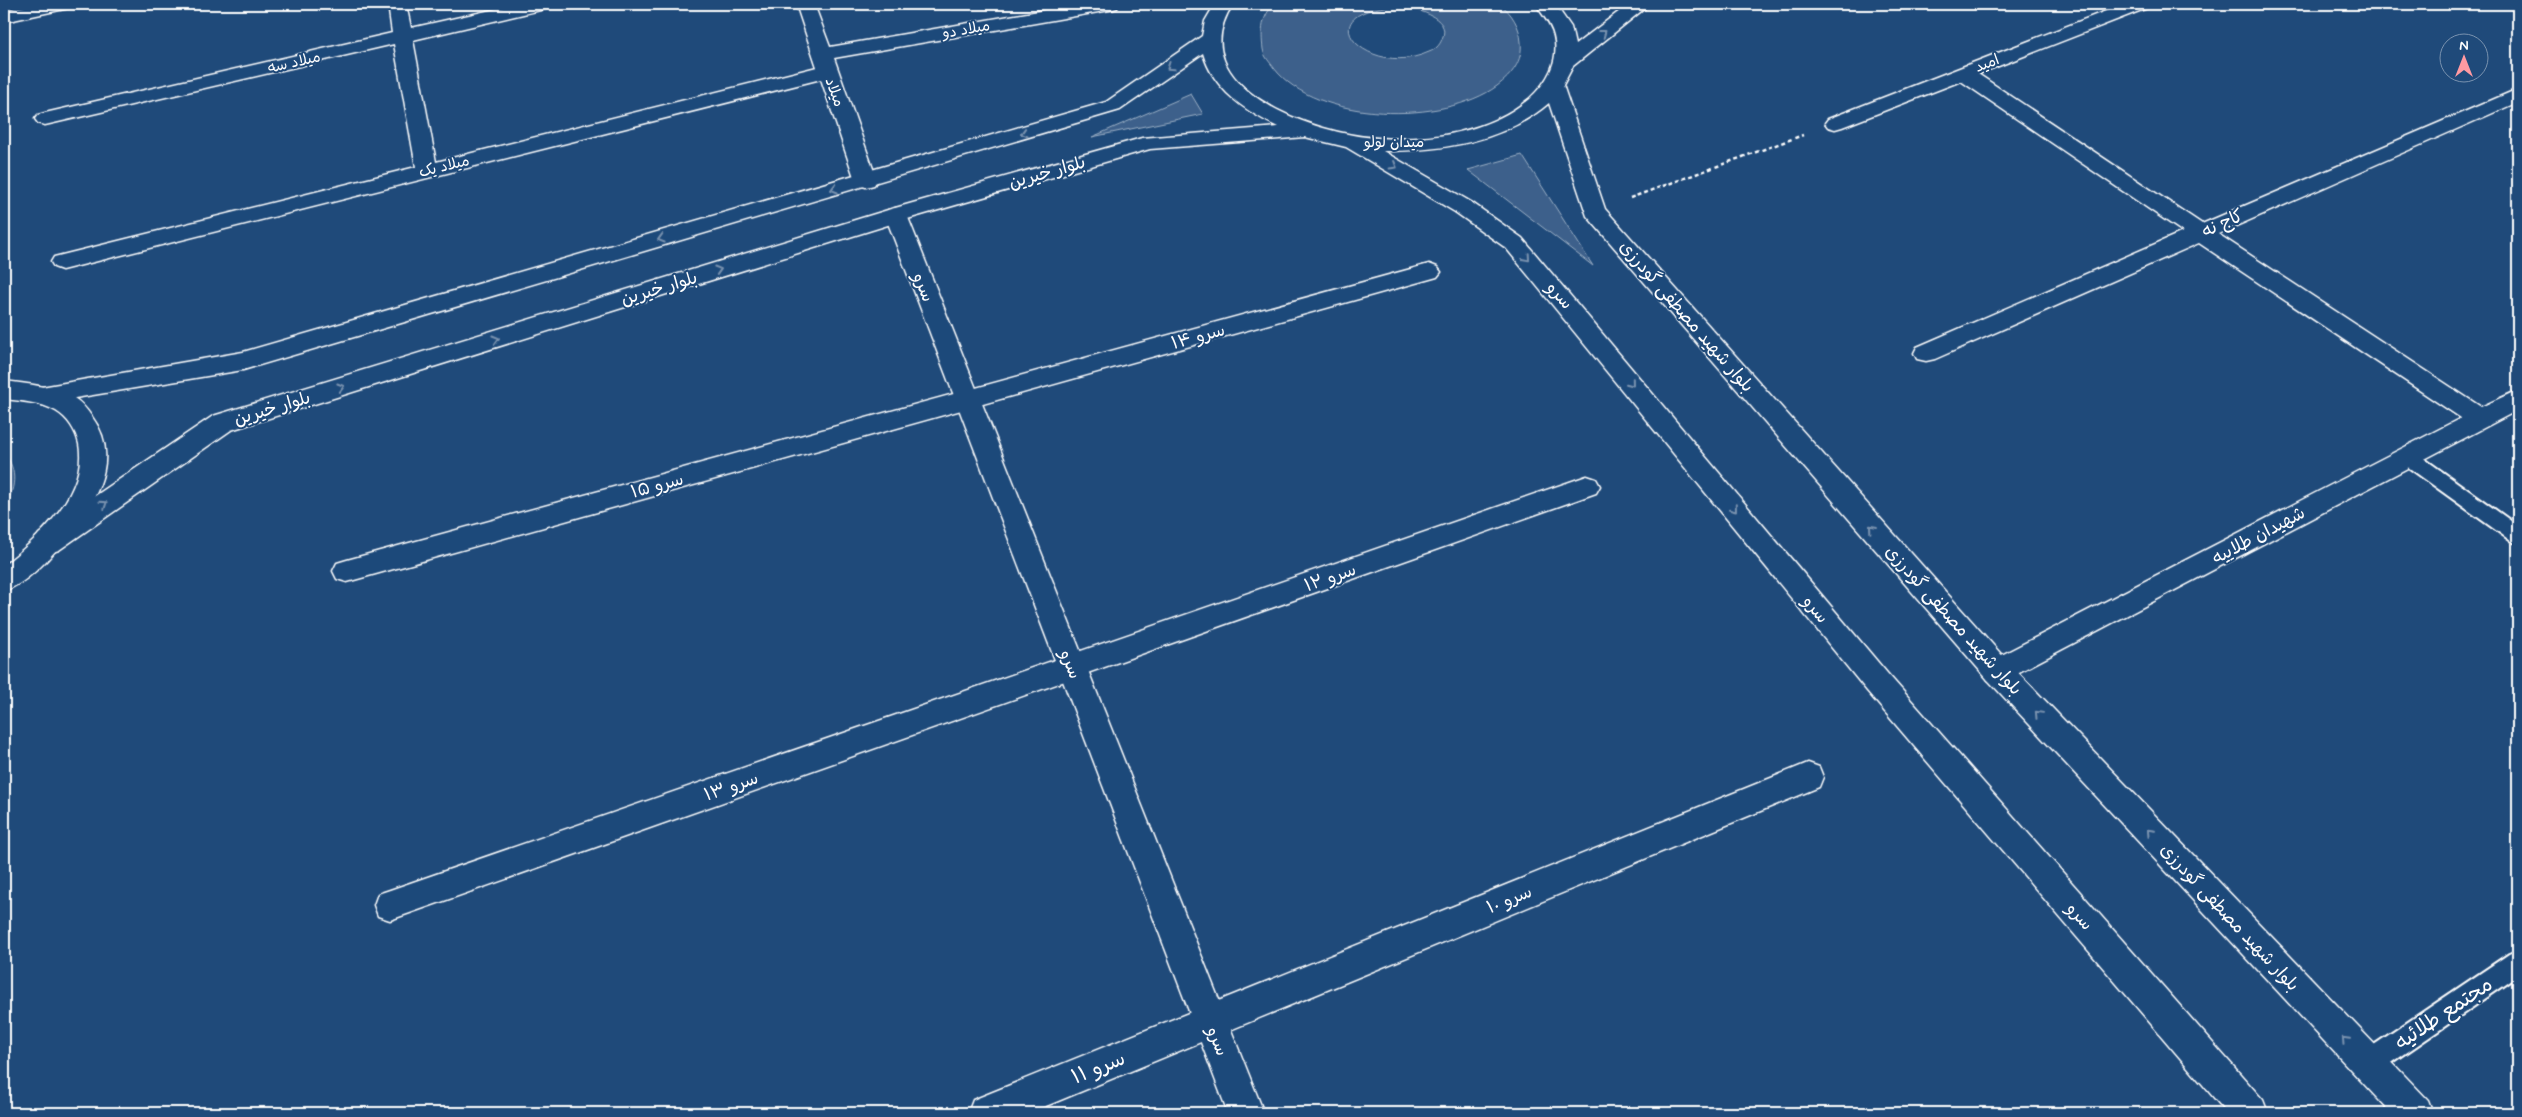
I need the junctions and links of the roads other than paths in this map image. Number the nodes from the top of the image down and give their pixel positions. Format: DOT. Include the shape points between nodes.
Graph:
graph roads {
  1 [pos="62,4"];
  2 [pos="397,4"];
  3 [pos="542,4"];
  4 [pos="805,4"];
  5 [pos="1110,4"];
  6 [pos="1224,4"];
  7 [pos="1545,4"];
  8 [pos="1641,4"];
  9 [pos="2140,4"];
  10 [pos="4,16"];
  11 [pos="403,36"];
  12 [pos="1210,39"];
  13 [pos="824,62"];
  14 [pos="1566,62"];
  15 [pos="1962,72"];
  16 [pos="1554,87"];
  17 [pos="2518,94"];
  18 [pos="45,119"];
  19 [pos="1835,123"];
  20 [pos="1305,130"];
  21 [pos="1352,142"];
  22 [pos="428,170"];
  23 [pos="866,180"];
  24 [pos="896,215"];
  25 [pos="2200,233"];
  26 [pos="62,262"];
  27 [pos="1429,272"];
  28 [pos="1926,353"];
  29 [pos="4,390"];
  30 [pos="39,394"];
  31 [pos="968,399"];
  32 [pos="2518,400"];
  33 [pos="2481,419"];
  34 [pos="2408,457"];
  35 [pos="1587,486"];
  36 [pos="2518,536"];
  37 [pos="49,542"];
  38 [pos="347,570"];
  39 [pos="4,580"];
  40 [pos="1072,667"];
  41 [pos="1998,671"];
  42 [pos="1808,777"];
  43 [pos="390,905"];
  44 [pos="2518,962"];
  45 [pos="1211,1022"];
  46 [pos="2368,1064"];
  47 [pos="986,1113"];
  48 [pos="1246,1113"];
  49 [pos="2250,1113"];
  50 [pos="2415,1113"];
  1 -- 10 [label="street"];
  2 -- 11 [label="street"];
  3 -- 11 [label="street, میلاد سه"];
  4 -- 13 [label="street, میلاد"];
  5 -- 13 [label="street, میلاد دو"];
  6 -- 12 [label="street, میدان لولو" via="1216,14"];
  7 -- 14 [label="street, میدان لولو" via="1553,11 1565,36"];
  14 -- 8 [label="street, one-way"];
  9 -- 15 [label="street, امید"];
  11 -- 18 [label="street, میلاد سه"];
  11 -- 22 [label="street"];
  12 -- 20 [label="street, میدان لولو" via="1216,65 1234,90 1265,113"];
  12 -- 23 [label="street, one-way" via="1113,106"];
  13 -- 22 [label="street, میلاد یک"];
  13 -- 23 [label="street, میلاد"];
  14 -- 16 [label="street, میدان لولو"];
  15 -- 19 [label="street, امید"];
  15 -- 25 [label="street"];
  16 -- 21 [label="street, میدان لولو" via="1530,110 1495,128 1460,138 1403,145"];
  41 -- 16 [label="street, بلوار شهید مصطفی گودرزی, one-way" via="1595,211"];
  17 -- 25 [label="street, کاج نه"];
  20 -- 21 [label="street, میدان لولو"];
  20 -- 24 [label="street, بلوار خیرین" via="1149,143"];
  21 -- 49 [label="street, سرو, one-way" via="1463,207 1514,243 1877,682"];
  22 -- 26 [label="street, میلاد یک"];
  23 -- 30 [label="street, one-way" via="243,361"];
  24 -- 31 [label="street, سرو"];
  37 -- 24 [label="street, بلوار خیرین, one-way" via="222,423"];
  25 -- 28 [label="street, کاج نه"];
  25 -- 33 [label="street"];
  27 -- 31 [label="street, سرو ۱۴"];
  29 -- 30 [label="street"];
  30 -- 37 [label="street" via="72,409 91,433 94,465 80,502"];
  31 -- 38 [label="street, سرو ۱۵"];
  31 -- 40 [label="street, سرو"];
  32 -- 33 [label="street, شهیدان طلاییه"];
  33 -- 34 [label="street, شهیدان طلاییه"];
  34 -- 36 [label="lane"];
  34 -- 41 [label="street, شهیدان طلاییه"];
  35 -- 40 [label="street, سرو ۱۲"];
  37 -- 39 [label="street"];
  40 -- 43 [label="street, سرو ۱۳"];
  40 -- 45 [label="street, سرو"];
  46 -- 41 [label="street, بلوار شهید مصطفی گودرزی, one-way"];
  42 -- 45 [label="street, سرو ۱۰"];
  44 -- 46 [label="lane, مجتمع طلائیه"];
  45 -- 47 [label="street, سرو ۱۱"];
  45 -- 48 [label="street, سرو"];
  46 -- 50 [label="street, بلوار شهید مصطفی گودرزی"];
}
